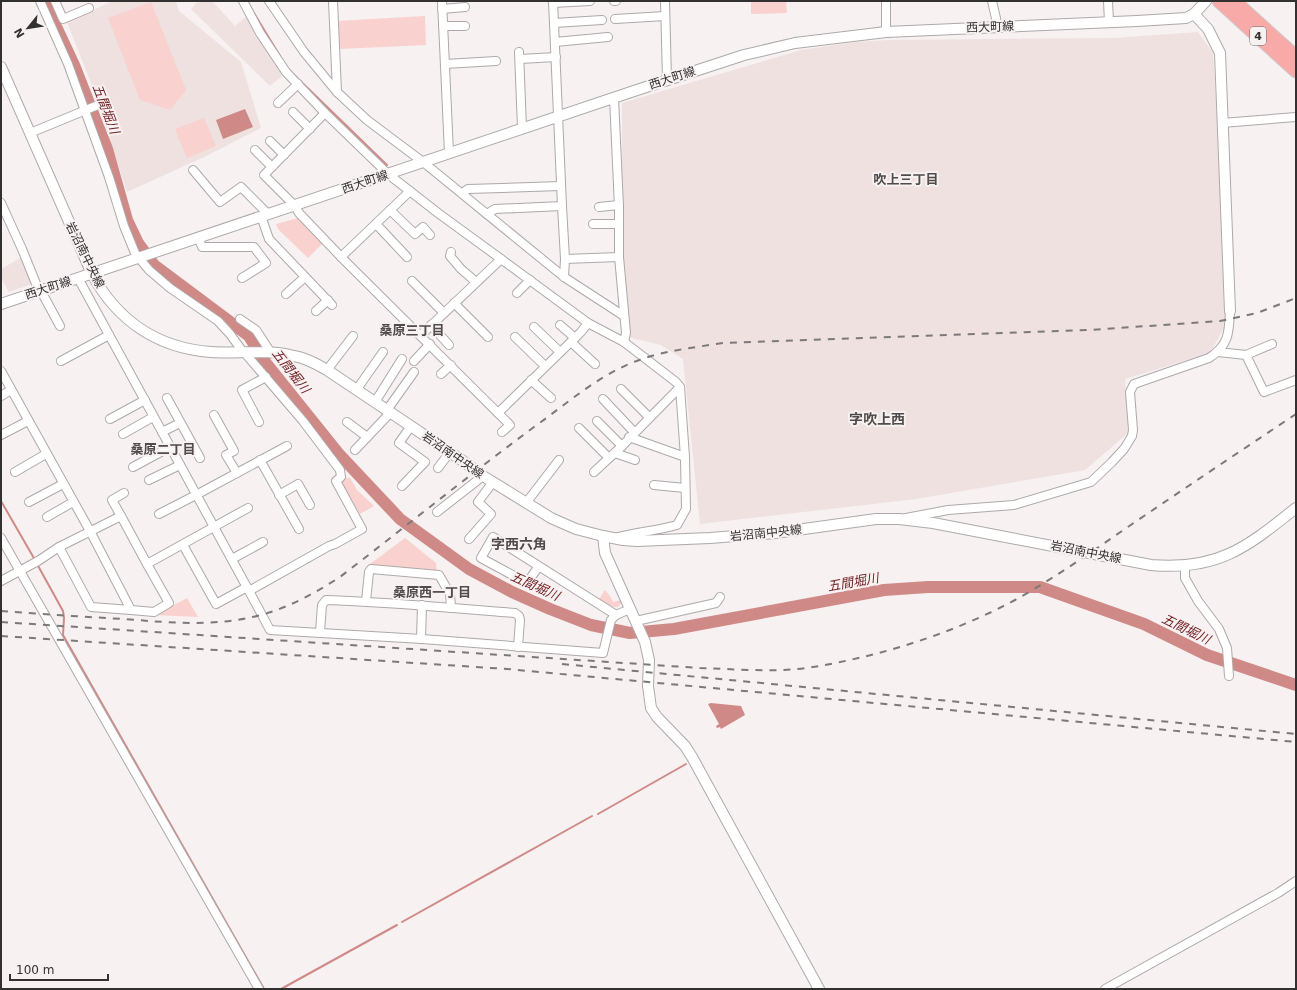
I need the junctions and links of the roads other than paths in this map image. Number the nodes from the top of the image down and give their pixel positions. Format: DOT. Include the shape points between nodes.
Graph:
graph roads {
  1 [pos="40,1"];
  2 [pos="55,1"];
  3 [pos="243,1"];
  4 [pos="269,1"];
  5 [pos="333,1"];
  6 [pos="590,1"];
  7 [pos="665,1"];
  8 [pos="886,1"];
  9 [pos="992,1"];
  10 [pos="1108,1"];
  11 [pos="1206,1"];
  12 [pos="1219,1"];
  13 [pos="1234,1"];
  14 [pos="553,2"];
  15 [pos="442,5"];
  16 [pos="465,7"];
  17 [pos="89,8"];
  18 [pos="1194,14"];
  19 [pos="665,16"];
  20 [pos="615,19"];
  21 [pos="602,20"];
  22 [pos="1109,22"];
  23 [pos="554,23"];
  24 [pos="443,26"];
  25 [pos="464,26"];
  26 [pos="998,26"];
  27 [pos="886,32"];
  28 [pos="608,37"];
  29 [pos="555,42"];
  30 [pos="556,57"];
  31 [pos="1296,57"];
  32 [pos="470,59"];
  33 [pos="496,61"];
  34 [pos="445,62"];
  35 [pos="1,67"];
  36 [pos="1296,71"];
  37 [pos="3,78"];
  38 [pos="667,80"];
  39 [pos="298,84"];
  40 [pos="337,92"];
  41 [pos="614,98"];
  42 [pos="278,103"];
  43 [pos="98,105"];
  44 [pos="85,110"];
  45 [pos="294,112"];
  46 [pos="326,113"];
  47 [pos="558,117"];
  48 [pos="1296,117"];
  49 [pos="1222,122"];
  50 [pos="522,128"];
  51 [pos="310,129"];
  52 [pos="30,133"];
  53 [pos="270,141"];
  54 [pos="255,150"];
  55 [pos="449,153"];
  56 [pos="284,155"];
  57 [pos="423,162"];
  58 [pos="272,167"];
  59 [pos="193,170"];
  60 [pos="388,174"];
  61 [pos="561,186"];
  62 [pos="410,191"];
  63 [pos="462,193"];
  64 [pos="1,203"];
  65 [pos="618,205"];
  66 [pos="295,206"];
  67 [pos="562,206"];
  68 [pos="599,206"];
  69 [pos="390,210"];
  70 [pos="487,214"];
  71 [pos="264,215"];
  72 [pos="376,224"];
  73 [pos="593,224"];
  74 [pos="619,224"];
  75 [pos="430,235"];
  76 [pos="198,238"];
  77 [pos="451,252"];
  78 [pos="139,257"];
  79 [pos="341,257"];
  80 [pos="408,257"];
  81 [pos="619,257"];
  82 [pos="501,259"];
  83 [pos="566,260"];
  84 [pos="92,274"];
  85 [pos="305,276"];
  86 [pos="564,277"];
  87 [pos="78,278"];
  88 [pos="242,278"];
  89 [pos="530,280"];
  90 [pos="412,281"];
  91 [pos="476,282"];
  92 [pos="40,291"];
  93 [pos="517,293"];
  94 [pos="286,294"];
  95 [pos="1,304"];
  96 [pos="454,304"];
  97 [pos="316,311"];
  98 [pos="1230,311"];
  99 [pos="444,313"];
  100 [pos="624,316"];
  101 [pos="240,319"];
  102 [pos="588,323"];
  103 [pos="432,325"];
  104 [pos="560,325"];
  105 [pos="60,326"];
  106 [pos="534,328"];
  107 [pos="109,335"];
  108 [pos="421,335"];
  109 [pos="353,336"];
  110 [pos="488,337"];
  111 [pos="516,337"];
  112 [pos="573,340"];
  113 [pos="624,342"];
  114 [pos="430,344"];
  115 [pos="1272,344"];
  116 [pos="450,346"];
  117 [pos="244,352"];
  118 [pos="383,352"];
  119 [pos="560,352"];
  120 [pos="1218,352"];
  121 [pos="269,353"];
  122 [pos="1246,356"];
  123 [pos="402,359"];
  124 [pos="61,361"];
  125 [pos="414,361"];
  126 [pos="595,364"];
  127 [pos="451,365"];
  128 [pos="545,366"];
  129 [pos="328,370"];
  130 [pos="1,371"];
  131 [pos="414,372"];
  132 [pos="441,374"];
  133 [pos="266,377"];
  134 [pos="531,380"];
  135 [pos="1296,380"];
  136 [pos="680,387"];
  137 [pos="621,389"];
  138 [pos="11,390"];
  139 [pos="357,390"];
  140 [pos="1,396"];
  141 [pos="167,398"];
  142 [pos="551,398"];
  143 [pos="603,399"];
  144 [pos="145,400"];
  145 [pos="375,402"];
  146 [pos="389,411"];
  147 [pos="498,413"];
  148 [pos="214,415"];
  149 [pos="153,417"];
  150 [pos="649,417"];
  151 [pos="110,418"];
  152 [pos="28,421"];
  153 [pos="597,421"];
  154 [pos="259,422"];
  155 [pos="347,422"];
  156 [pos="180,423"];
  157 [pos="411,426"];
  158 [pos="579,428"];
  159 [pos="162,432"];
  160 [pos="502,432"];
  161 [pos="123,434"];
  162 [pos="1,435"];
  163 [pos="632,435"];
  164 [pos="367,437"];
  165 [pos="287,446"];
  166 [pos="622,446"];
  167 [pos="170,447"];
  168 [pos="355,450"];
  169 [pos="450,452"];
  170 [pos="46,454"];
  171 [pos="612,455"];
  172 [pos="200,458"];
  173 [pos="685,458"];
  174 [pos="260,460"];
  175 [pos="559,460"];
  176 [pos="636,460"];
  177 [pos="180,465"];
  178 [pos="133,467"];
  179 [pos="438,468"];
  180 [pos="15,472"];
  181 [pos="594,472"];
  182 [pos="237,473"];
  183 [pos="483,476"];
  184 [pos="149,480"];
  185 [pos="493,482"];
  186 [pos="63,484"];
  187 [pos="654,485"];
  188 [pos="402,486"];
  189 [pos="685,488"];
  190 [pos="124,493"];
  191 [pos="279,494"];
  192 [pos="196,495"];
  193 [pos="29,502"];
  194 [pos="73,502"];
  195 [pos="526,503"];
  196 [pos="310,505"];
  197 [pos="248,508"];
  198 [pos="1296,508"];
  199 [pos="437,512"];
  200 [pos="159,514"];
  201 [pos="121,516"];
  202 [pos="47,517"];
  203 [pos="899,519"];
  204 [pos="214,528"];
  205 [pos="299,529"];
  206 [pos="90,531"];
  207 [pos="603,536"];
  208 [pos="1,538"];
  209 [pos="614,538"];
  210 [pos="469,539"];
  211 [pos="263,542"];
  212 [pos="183,545"];
  213 [pos="59,547"];
  214 [pos="232,559"];
  215 [pos="147,564"];
  216 [pos="539,566"];
  217 [pos="1185,566"];
  218 [pos="20,571"];
  219 [pos="1,581"];
  220 [pos="248,589"];
  221 [pos="720,597"];
  222 [pos="366,601"];
  223 [pos="422,605"];
  224 [pos="451,608"];
  225 [pos="630,609"];
  226 [pos="131,610"];
  227 [pos="614,618"];
  228 [pos="637,623"];
  229 [pos="320,632"];
  230 [pos="421,639"];
  231 [pos="518,647"];
  232 [pos="1229,676"];
  233 [pos="1296,881"];
  234 [pos="260,989"];
  235 [pos="819,989"];
  236 [pos="1105,989"];
  1 -- 44 [label="street"];
  2 -- 17 [label="street" via="64,19"];
  3 -- 39 [label="street" via="260,33 286,72"];
  4 -- 40 [label="street" via="304,52"];
  5 -- 40 [label="street"];
  6 -- 14 [label="street"];
  7 -- 19 [label="street"];
  8 -- 27 [label="street"];
  9 -- 26 [label="street"];
  10 -- 22 [label="street"];
  11 -- 18 [label="street"];
  12 -- 36 [label="highway, 4"];
  13 -- 31 [label="highway, 4"];
  14 -- 23 [label="street"];
  15 -- 16 [label="street"];
  15 -- 24 [label="street"];
  18 -- 22 [label="street, 西大町線" via="1186,18"];
  18 -- 49 [label="street" via="1208,29 1220,53"];
  19 -- 20 [label="street"];
  19 -- 38 [label="street"];
  21 -- 23 [label="street"];
  22 -- 26 [label="street, 西大町線"];
  23 -- 29 [label="street"];
  24 -- 25 [label="street"];
  24 -- 34 [label="street"];
  26 -- 27 [label="street, 西大町線"];
  27 -- 38 [label="street, 西大町線" via="795,43 744,55"];
  28 -- 29 [label="street"];
  29 -- 30 [label="street"];
  30 -- 47 [label="street"];
  30 -- 50 [label="street" via="519,55"];
  32 -- 34 [label="street"];
  33 -- 34 [label="street"];
  34 -- 55 [label="street"];
  35 -- 37 [label="street, 岩沼南中央線"];
  37 -- 52 [label="street, 岩沼南中央線"];
  38 -- 41 [label="street, 西大町線"];
  39 -- 42 [label="street"];
  39 -- 46 [label="street"];
  40 -- 57 [label="street" via="367,120"];
  41 -- 47 [label="street, 西大町線"];
  41 -- 65 [label="street"];
  43 -- 44 [label="street"];
  44 -- 52 [label="street"];
  44 -- 78 [label="street" via="126,232 134,252"];
  45 -- 51 [label="street"];
  46 -- 51 [label="street"];
  46 -- 60 [label="street"];
  47 -- 50 [label="street, 西大町線"];
  47 -- 61 [label="street"];
  48 -- 49 [label="street"];
  49 -- 98 [label="street"];
  50 -- 55 [label="street, 西大町線"];
  51 -- 56 [label="street"];
  52 -- 84 [label="street, 岩沼南中央線"];
  53 -- 56 [label="street"];
  54 -- 58 [label="street"];
  55 -- 57 [label="street, 西大町線"];
  56 -- 58 [label="street"];
  57 -- 60 [label="street, 西大町線"];
  57 -- 63 [label="street"];
  58 -- 66 [label="street" via="264,175"];
  59 -- 71 [label="street" via="220,202 241,187"];
  60 -- 62 [label="street"];
  60 -- 66 [label="street, 西大町線"];
  61 -- 63 [label="street" via="468,189"];
  61 -- 67 [label="street"];
  62 -- 69 [label="street"];
  62 -- 82 [label="street"];
  63 -- 70 [label="street"];
  64 -- 92 [label="street"];
  65 -- 68 [label="street"];
  65 -- 74 [label="street"];
  66 -- 71 [label="street, 西大町線"];
  66 -- 79 [label="street"];
  67 -- 70 [label="street" via="494,209"];
  67 -- 83 [label="street"];
  69 -- 72 [label="street"];
  69 -- 75 [label="street" via="415,234 422,227"];
  70 -- 86 [label="street"];
  71 -- 76 [label="street, 西大町線"];
  71 -- 85 [label="street" via="269,239"];
  72 -- 79 [label="street"];
  72 -- 80 [label="street"];
  73 -- 74 [label="street"];
  74 -- 81 [label="street"];
  76 -- 78 [label="street, 西大町線"];
  76 -- 88 [label="street" via="202,247 254,247 266,262"];
  77 -- 91 [label="street" via="450,256"];
  78 -- 84 [label="street, 西大町線"];
  78 -- 117 [label="street" via="170,288 218,322"];
  79 -- 108 [label="street"];
  81 -- 83 [label="street"];
  81 -- 100 [label="street"];
  82 -- 89 [label="street"];
  82 -- 91 [label="street"];
  83 -- 86 [label="street"];
  84 -- 87 [label="street, 西大町線"];
  84 -- 117 [label="street, 岩沼南中央線" via="110,303 129,320 165,342 194,350"];
  85 -- 94 [label="street"];
  85 -- 97 [label="street" via="330,303"];
  86 -- 100 [label="street"];
  87 -- 92 [label="street, 西大町線"];
  87 -- 107 [label="street"];
  89 -- 93 [label="street"];
  89 -- 102 [label="street"];
  90 -- 99 [label="street"];
  91 -- 96 [label="street"];
  92 -- 95 [label="street, 西大町線"];
  92 -- 105 [label="street"];
  96 -- 99 [label="street"];
  96 -- 110 [label="street"];
  98 -- 120 [label="street" via="1228,333 1224,345"];
  99 -- 103 [label="street"];
  100 -- 113 [label="street"];
  101 -- 121 [label="street" via="256,330"];
  102 -- 112 [label="street"];
  102 -- 113 [label="street"];
  103 -- 108 [label="street"];
  103 -- 116 [label="street"];
  104 -- 112 [label="street"];
  106 -- 119 [label="street"];
  107 -- 124 [label="street"];
  107 -- 144 [label="street"];
  108 -- 114 [label="street"];
  109 -- 129 [label="street"];
  111 -- 128 [label="street"];
  112 -- 119 [label="street"];
  112 -- 126 [label="street"];
  113 -- 136 [label="street"];
  114 -- 125 [label="street"];
  114 -- 127 [label="street"];
  115 -- 122 [label="street"];
  117 -- 121 [label="street, 岩沼南中央線"];
  117 -- 133 [label="street"];
  118 -- 139 [label="street"];
  119 -- 128 [label="street"];
  120 -- 122 [label="street"];
  120 -- 203 [label="street" via="1209,358 1134,384 1130,392 1132,436 1124,449 1091,482 1014,505 948,510"];
  121 -- 129 [label="street, 岩沼南中央線" via="309,360"];
  122 -- 135 [label="street" via="1264,392"];
  123 -- 145 [label="street"];
  127 -- 132 [label="street"];
  127 -- 147 [label="street"];
  128 -- 134 [label="street"];
  129 -- 139 [label="street, 岩沼南中央線"];
  130 -- 138 [label="street"];
  131 -- 146 [label="street"];
  133 -- 154 [label="street" via="242,390"];
  133 -- 220 [label="street" via="303,420 340,470 341,476 336,481 362,529"];
  134 -- 142 [label="street"];
  134 -- 147 [label="street"];
  136 -- 150 [label="street"];
  136 -- 173 [label="street"];
  137 -- 150 [label="street"];
  138 -- 140 [label="street"];
  138 -- 152 [label="street"];
  139 -- 145 [label="street, 岩沼南中央線"];
  141 -- 156 [label="street"];
  143 -- 163 [label="street"];
  144 -- 149 [label="street"];
  144 -- 151 [label="street"];
  145 -- 146 [label="street, 岩沼南中央線"];
  146 -- 157 [label="street, 岩沼南中央線"];
  146 -- 164 [label="street"];
  147 -- 160 [label="street" via="510,424"];
  148 -- 182 [label="street" via="234,451 226,455"];
  149 -- 159 [label="street"];
  149 -- 161 [label="street"];
  150 -- 163 [label="street"];
  152 -- 162 [label="street"];
  152 -- 170 [label="street"];
  153 -- 166 [label="street"];
  155 -- 164 [label="street"];
  156 -- 159 [label="street"];
  156 -- 172 [label="street"];
  157 -- 169 [label="street, 岩沼南中央線"];
  157 -- 188 [label="street" via="399,443 425,462"];
  158 -- 171 [label="street"];
  159 -- 167 [label="street"];
  163 -- 166 [label="street"];
  163 -- 173 [label="street"];
  164 -- 168 [label="street"];
  165 -- 174 [label="street"];
  166 -- 171 [label="street"];
  167 -- 177 [label="street"];
  167 -- 178 [label="street"];
  169 -- 179 [label="street"];
  169 -- 183 [label="street, 岩沼南中央線"];
  170 -- 180 [label="street"];
  170 -- 186 [label="street"];
  171 -- 176 [label="street"];
  171 -- 181 [label="street"];
  173 -- 189 [label="street"];
  174 -- 182 [label="street"];
  174 -- 191 [label="street"];
  175 -- 195 [label="street"];
  177 -- 184 [label="street"];
  177 -- 192 [label="street"];
  182 -- 192 [label="street"];
  183 -- 185 [label="street, 岩沼南中央線"];
  183 -- 199 [label="street"];
  185 -- 195 [label="street, 岩沼南中央線"];
  185 -- 210 [label="street" via="478,502 491,514"];
  186 -- 193 [label="street"];
  186 -- 194 [label="street"];
  187 -- 189 [label="street"];
  189 -- 209 [label="street" via="686,509 677,525"];
  190 -- 201 [label="street" via="112,500"];
  191 -- 196 [label="street" via="298,484"];
  191 -- 205 [label="street"];
  192 -- 200 [label="street"];
  192 -- 204 [label="street"];
  194 -- 202 [label="street"];
  194 -- 206 [label="street"];
  195 -- 207 [label="street, 岩沼南中央線" via="550,518 576,529"];
  197 -- 204 [label="street"];
  198 -- 217 [label="street, 岩沼南中央線" via="1232,554"];
  201 -- 206 [label="street"];
  201 -- 215 [label="street"];
  203 -- 209 [label="street, 岩沼南中央線" via="876,519 775,533 710,538 637,541"];
  203 -- 217 [label="street, 岩沼南中央線" via="941,524 1151,565"];
  204 -- 212 [label="street"];
  204 -- 214 [label="street"];
  206 -- 213 [label="street"];
  206 -- 226 [label="street"];
  207 -- 209 [label="street, 岩沼南中央線"];
  207 -- 225 [label="street" via="606,553"];
  208 -- 218 [label="street"];
  211 -- 214 [label="street"];
  212 -- 215 [label="street"];
  212 -- 220 [label="street" via="216,604"];
  213 -- 218 [label="street"];
  213 -- 226 [label="street" via="91,607"];
  214 -- 220 [label="street"];
  215 -- 226 [label="street" via="169,603 154,612"];
  216 -- 216 [label="street" via="493,537 481,558 527,583"];
  216 -- 227 [label="street"];
  217 -- 232 [label="street" via="1185,578 1219,629 1227,648"];
  218 -- 219 [label="street"];
  218 -- 234 [label="street"];
  220 -- 229 [label="street" via="270,630"];
  221 -- 228 [label="street" via="716,603"];
  222 -- 223 [label="street"];
  222 -- 224 [label="street" via="371,569 439,575 450,594"];
  222 -- 229 [label="street" via="324,601"];
  223 -- 224 [label="street"];
  223 -- 230 [label="street"];
  224 -- 231 [label="street" via="515,613 520,620"];
  225 -- 227 [label="street"];
  225 -- 228 [label="street"];
  227 -- 231 [label="street" via="603,654"];
  228 -- 235 [label="street" via="649,660 648,686 651,708 692,756"];
  229 -- 230 [label="street"];
  230 -- 231 [label="street"];
  233 -- 236 [label="street"];
}
